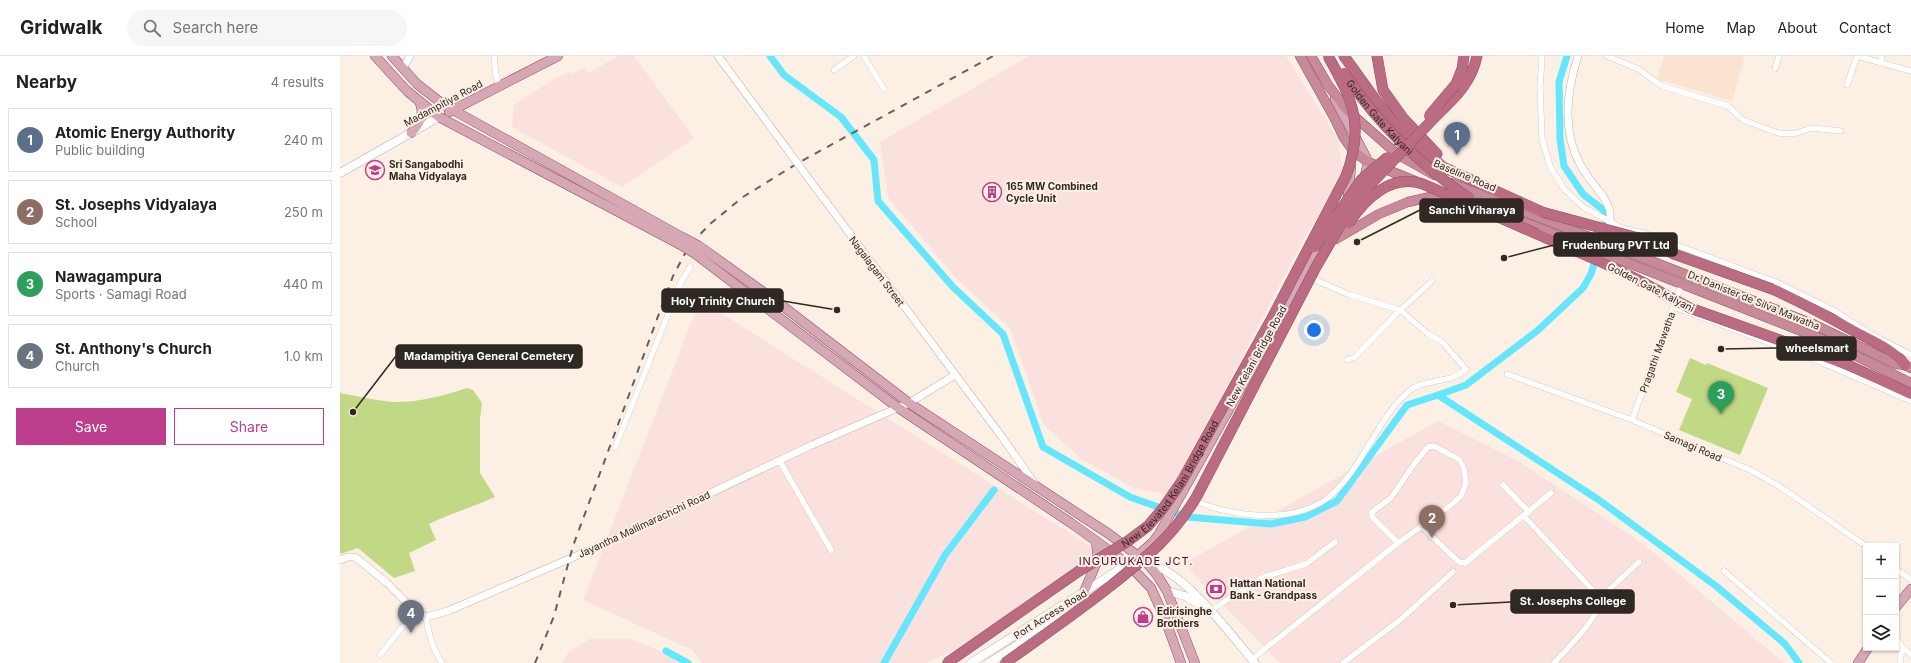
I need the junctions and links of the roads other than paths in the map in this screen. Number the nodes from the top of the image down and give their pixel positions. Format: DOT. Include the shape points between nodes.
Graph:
graph roads {
  1 [pos="374,56"];
  2 [pos="392,56"];
  3 [pos="410,56"];
  4 [pos="494,56"];
  5 [pos="558,56"];
  6 [pos="718,56"];
  7 [pos="854,56"];
  8 [pos="864,56"];
  9 [pos="1300,56"];
  10 [pos="1311,56"];
  11 [pos="1328,56"];
  12 [pos="1333,56"];
  13 [pos="1344,56"];
  14 [pos="1378,56"];
  15 [pos="1464,56"];
  16 [pos="1477,56"];
  17 [pos="1542,56"];
  18 [pos="1578,56"];
  19 [pos="1607,56"];
  20 [pos="1779,56"];
  21 [pos="1857,56"];
  22 [pos="1882,56"];
  23 [pos="1880,63"];
  24 [pos="403,68"];
  25 [pos="1775,69"];
  26 [pos="834,70"];
  27 [pos="1911,70"];
  28 [pos="1328,85"];
  29 [pos="1848,85"];
  30 [pos="499,86"];
  31 [pos="884,89"];
  32 [pos="468,102"];
  33 [pos="420,103"];
  34 [pos="452,110"];
  35 [pos="440,117"];
  36 [pos="468,119"];
  37 [pos="1841,131"];
  38 [pos="411,133"];
  39 [pos="1344,138"];
  40 [pos="1408,161"];
  41 [pos="1368,162"];
  42 [pos="340,173"];
  43 [pos="1461,177"];
  44 [pos="1449,193"];
  45 [pos="1348,197"];
  46 [pos="1610,222"];
  47 [pos="1537,234"];
  48 [pos="1588,236"];
  49 [pos="681,240"];
  50 [pos="1336,240"];
  51 [pos="1605,243"];
  52 [pos="690,267"];
  53 [pos="1311,278"];
  54 [pos="1432,281"];
  55 [pos="1682,283"];
  56 [pos="1674,306"];
  57 [pos="1400,310"];
  58 [pos="1271,320"];
  59 [pos="1287,324"];
  60 [pos="831,349"];
  61 [pos="1911,355"];
  62 [pos="1347,360"];
  63 [pos="1909,366"];
  64 [pos="1507,374"];
  65 [pos="955,375"];
  66 [pos="1911,383"];
  67 [pos="1911,394"];
  68 [pos="1911,401"];
  69 [pos="909,403"];
  70 [pos="897,407"];
  71 [pos="1632,420"];
  72 [pos="615,448"];
  73 [pos="779,460"];
  74 [pos="1503,485"];
  75 [pos="1036,486"];
  76 [pos="1551,493"];
  77 [pos="1189,502"];
  78 [pos="1529,512"];
  79 [pos="1524,516"];
  80 [pos="1422,527"];
  81 [pos="1096,541"];
  82 [pos="1335,542"];
  83 [pos="1398,543"];
  84 [pos="1863,544"];
  85 [pos="831,550"];
  86 [pos="1138,556"];
  87 [pos="340,560"];
  88 [pos="1638,562"];
  89 [pos="1149,564"];
  90 [pos="1131,567"];
  91 [pos="1724,571"];
  92 [pos="1899,571"];
  93 [pos="1454,572"];
  94 [pos="1911,580"];
  95 [pos="1911,589"];
  96 [pos="1167,591"];
  97 [pos="1084,592"];
  98 [pos="1600,598"];
  99 [pos="1899,603"];
  100 [pos="415,611"];
  101 [pos="1210,611"];
  102 [pos="426,617"];
  103 [pos="1899,642"];
  104 [pos="1902,647"];
  105 [pos="1866,651"];
  106 [pos="1911,654"];
  107 [pos="380,655"];
  108 [pos="1253,661"];
  109 [pos="442,663"];
  110 [pos="947,663"];
  111 [pos="972,663"];
  112 [pos="989,663"];
  113 [pos="1005,663"];
  114 [pos="1181,663"];
  115 [pos="1195,663"];
  116 [pos="1343,663"];
  117 [pos="1554,663"];
  118 [pos="1831,663"];
  119 [pos="1858,663"];
  120 [pos="1900,663"];
  1 -- 33 [label="main road"];
  2 -- 24 [label="main road"];
  3 -- 24 [label="street"];
  4 -- 30 [label="street"];
  5 -- 30 [label="main road, Madampitiya Road"];
  6 -- 65 [label="street, Nagalagam Street, bridge"];
  7 -- 26 [label="street"];
  8 -- 31 [label="street"];
  9 -- 39 [label="highway, New Kelani Bridge Road"];
  10 -- 28 [label="highway"];
  11 -- 58 [label="highway, bridge" via="1352,105 1356,127 1354,156"];
  12 -- 47 [label="highway, Golden Gate Kalyani, bridge" via="1377,118 1414,156 1470,199"];
  13 -- 43 [label="highway, Golden Gate Kalyani" via="1394,122 1443,167"];
  14 -- 43 [label="highway" via="1383,90 1391,103 1416,133"];
  15 -- 58 [label="highway, bridge" via="1462,69 1450,92 1381,164 1361,180 1336,214"];
  16 -- 59 [label="highway, bridge" via="1470,78 1461,90 1353,204 1324,252"];
  17 -- 46 [label="street" via="1540,121 1550,166 1564,188 1584,208"];
  18 -- 46 [label="street" via="1568,98 1570,133 1579,164 1610,206"];
  19 -- 37 [label="street" via="1638,68 1662,86 1728,106 1743,120 1778,133 1793,134 1812,128"];
  20 -- 25 [label="street"];
  21 -- 23 [label="street"];
  21 -- 29 [label="street"];
  22 -- 23 [label="street"];
  23 -- 27 [label="street"];
  24 -- 34 [label="main road" via="426,91"];
  28 -- 40 [label="highway, Baseline Road" via="1346,109 1382,142"];
  28 -- 41 [label="main road"];
  30 -- 32 [label="main road, Madampitiya Road"];
  32 -- 34 [label="main road, Madampitiya Road"];
  32 -- 36 [label="main road" via="464,109"];
  33 -- 35 [label="main road"];
  33 -- 38 [label="main road" via="422,117"];
  34 -- 35 [label="main road, Madampitiya Road"];
  34 -- 36 [label="main road"];
  35 -- 38 [label="main road, Madampitiya Road"];
  35 -- 49 [label="main road"];
  36 -- 49 [label="main road" via="639,211"];
  38 -- 42 [label="main road, Madampitiya Road"];
  39 -- 41 [label="highway, New Kelani Bridge Road" via="1353,151"];
  39 -- 45 [label="main road, New Kelani Bridge Road" via="1351,162"];
  40 -- 41 [label="main road" via="1387,158"];
  40 -- 48 [label="highway, Baseline Road" via="1441,179"];
  41 -- 44 [label="highway"];
  41 -- 45 [label="main road, New Kelani Bridge Road" via="1355,180"];
  41 -- 50 [label="main road, New Kelani Bridge Road" via="1366,176"];
  43 -- 63 [label="highway, Golden Gate Kalyani, bridge" via="1542,212 1642,239 1674,254 1772,289 1861,335"];
  44 -- 50 [label="highway" via="1408,202 1379,214"];
  44 -- 55 [label="highway, Dr. Danister de Silva Mawatha"];
  45 -- 86 [label="main road, New Kelani Bridge Road" via="1154,542"];
  46 -- 51 [label="street"];
  46 -- 61 [label="street" via="1778,283"];
  47 -- 59 [label="highway, bridge" via="1419,183 1403,181 1390,185 1374,194 1358,211"];
  47 -- 67 [label="highway, Golden Gate Kalyani, bridge" via="1629,275 1690,308 1848,365"];
  48 -- 51 [label="highway, Dr. Danister de Silva Mawatha"];
  49 -- 60 [label="main road, bridge"];
  50 -- 53 [label="main road, New Kelani Bridge Road"];
  51 -- 63 [label="highway, Dr. Danister de Silva Mawatha" via="1813,324 1896,364"];
  52 -- 72 [label="street" via="680,284"];
  53 -- 57 [label="street" via="1344,292"];
  53 -- 77 [label="main road, New Kelani Bridge Road"];
  54 -- 57 [label="street"];
  55 -- 56 [label="street, Pragathi Mawatha"];
  55 -- 66 [label="highway, Dr. Danister de Silva Mawatha" via="1842,348"];
  56 -- 68 [label="street" via="1818,361"];
  56 -- 71 [label="street, Pragathi Mawatha"];
  57 -- 62 [label="street" via="1355,358"];
  57 -- 77 [label="street" via="1428,334 1442,342 1466,369 1459,376 1425,383 1408,391 1336,491 1311,508 1283,514 1234,513"];
  58 -- 110 [label="highway, New Elevated Kelani Bridge Road, bridge" via="1182,481 1148,526"];
  59 -- 113 [label="highway, New Elevated Kelani Bridge Road, bridge" via="1197,496 1166,539 1085,606"];
  60 -- 69 [label="main road"];
  60 -- 70 [label="main road"];
  64 -- 71 [label="street, Samagi Road"];
  65 -- 69 [label="street, Jayantha Mallimarachchi Road"];
  65 -- 75 [label="street, Nagalagam Street"];
  69 -- 70 [label="street, Jayantha Mallimarachchi Road"];
  69 -- 75 [label="main road"];
  70 -- 73 [label="street, Jayantha Mallimarachchi Road"];
  70 -- 81 [label="main road"];
  71 -- 84 [label="street, Samagi Road" via="1768,479"];
  73 -- 85 [label="street"];
  73 -- 102 [label="street, Jayantha Mallimarachchi Road" via="590,550 448,611"];
  74 -- 78 [label="street"];
  75 -- 86 [label="main road"];
  76 -- 78 [label="street"];
  77 -- 89 [label="main road, New Kelani Bridge Road, bridge" via="1164,546"];
  78 -- 79 [label="street"];
  79 -- 80 [label="street" via="1465,563 1459,562"];
  79 -- 98 [label="street"];
  80 -- 83 [label="street"];
  80 -- 83 [label="street" via="1461,496 1466,483 1460,460 1434,446 1428,447 1392,498 1371,514"];
  81 -- 90 [label="main road"];
  81 -- 97 [label="main road" via="1098,559"];
  82 -- 101 [label="street" via="1306,564 1261,578"];
  83 -- 108 [label="street"];
  86 -- 89 [label="main road"];
  86 -- 90 [label="main road, New Kelani Bridge Road"];
  87 -- 100 [label="street" via="355,557 386,582"];
  88 -- 98 [label="street"];
  89 -- 90 [label="main road, New Kelani Bridge Road"];
  89 -- 96 [label="main road"];
  89 -- 101 [label="main road" via="1174,576"];
  90 -- 97 [label="main road, Port Access Road"];
  90 -- 112 [label="main road, Port Access Road"];
  90 -- 114 [label="main road" via="1151,588"];
  91 -- 118 [label="street"];
  92 -- 94 [label="street"];
  93 -- 116 [label="street" via="1400,620"];
  95 -- 99 [label="main road"];
  96 -- 101 [label="main road" via="1185,596"];
  96 -- 115 [label="main road"];
  97 -- 111 [label="main road, Port Access Road"];
  98 -- 117 [label="street" via="1594,615"];
  100 -- 102 [label="street"];
  100 -- 107 [label="street"];
  101 -- 108 [label="main road"];
  102 -- 109 [label="street" via="430,641"];
  103 -- 104 [label="street"];
  104 -- 106 [label="street"];
  104 -- 120 [label="street"];
  105 -- 119 [label="main road"];
}
